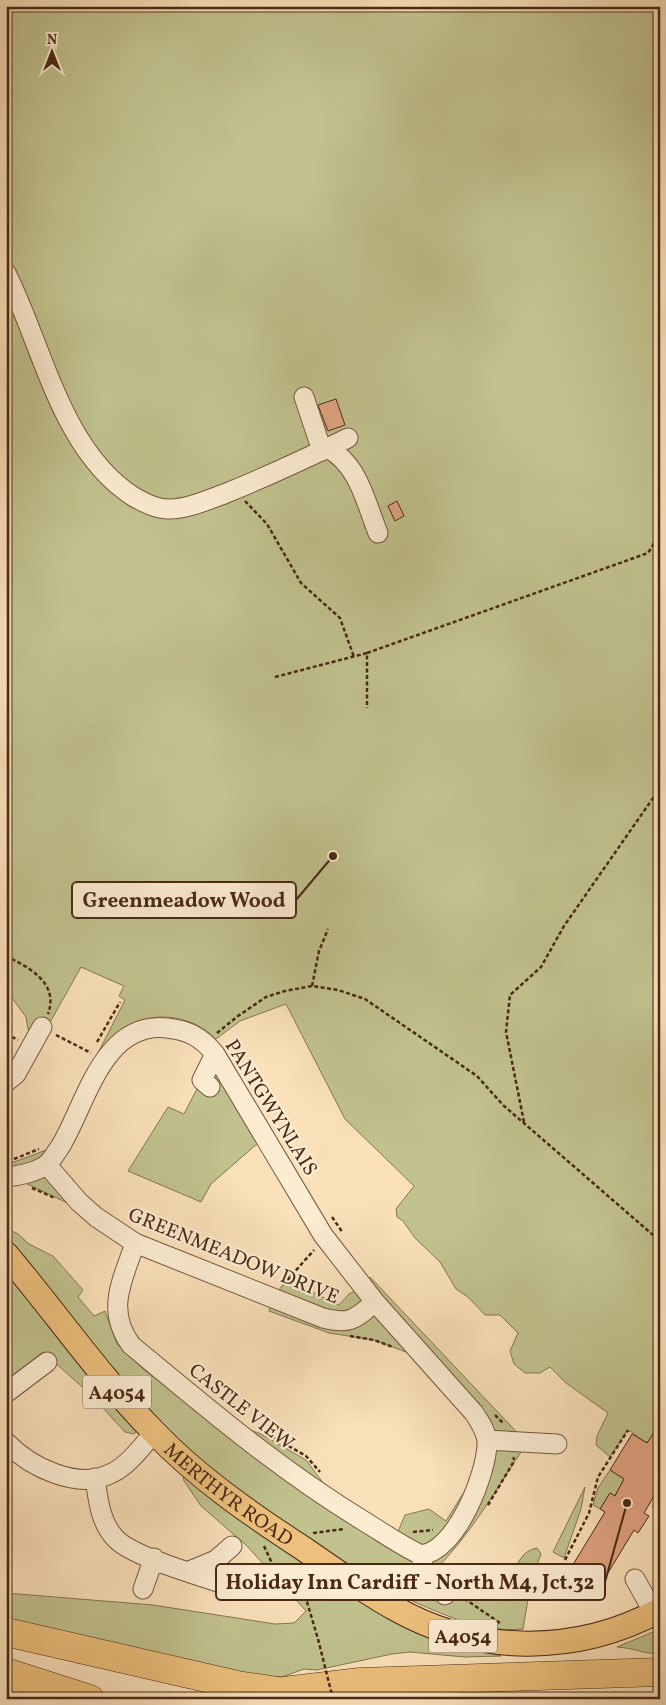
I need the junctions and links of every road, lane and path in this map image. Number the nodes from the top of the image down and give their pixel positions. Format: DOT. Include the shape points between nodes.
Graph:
graph roads {
  1 [pos="6,273"];
  2 [pos="304,397"];
  3 [pos="348,438"];
  4 [pos="324,450"];
  5 [pos="660,469"];
  6 [pos="660,484"];
  7 [pos="234,490"];
  8 [pos="378,533"];
  9 [pos="660,534"];
  10 [pos="367,653"];
  11 [pos="354,657"];
  12 [pos="275,678"];
  13 [pos="367,708"];
  14 [pos="660,788"];
  15 [pos="328,929"];
  16 [pos="6,956"];
  17 [pos="312,986"];
  18 [pos="120,1002"];
  19 [pos="42,1028"];
  20 [pos="210,1048"];
  21 [pos="97,1056"];
  22 [pos="6,1082"];
  23 [pos="210,1087"];
  24 [pos="524,1124"];
  25 [pos="64,1140"];
  26 [pos="6,1162"];
  27 [pos="47,1165"];
  28 [pos="6,1177"];
  29 [pos="326,1238"];
  30 [pos="660,1241"];
  31 [pos="135,1243"];
  32 [pos="6,1254"];
  33 [pos="272,1298"];
  34 [pos="375,1302"];
  35 [pos="47,1362"];
  36 [pos="6,1394"];
  37 [pos="628,1430"];
  38 [pos="154,1433"];
  39 [pos="487,1440"];
  40 [pos="7,1444"];
  41 [pos="557,1444"];
  42 [pos="95,1478"];
  43 [pos="370,1525"];
  44 [pos="455,1527"];
  45 [pos="387,1536"];
  46 [pos="286,1537"];
  47 [pos="263,1542"];
  48 [pos="232,1546"];
  49 [pos="421,1555"];
  50 [pos="154,1558"];
  51 [pos="565,1560"];
  52 [pos="184,1570"];
  53 [pos="635,1579"];
  54 [pos="230,1586"];
  55 [pos="144,1589"];
  56 [pos="450,1593"];
  57 [pos="657,1612"];
  58 [pos="501,1623"];
  59 [pos="6,1632"];
  60 [pos="6,1672"];
  61 [pos="660,1672"];
  62 [pos="284,1691"];
  63 [pos="6,1698"];
  64 [pos="10,1699"];
  65 [pos="90,1699"];
  66 [pos="257,1699"];
  67 [pos="333,1699"];
  1 -- 7 [label="street" via="66,412 96,464 117,486 145,504 168,509 198,504"];
  2 -- 4 [label="street"];
  3 -- 4 [label="street"];
  4 -- 7 [label="street"];
  4 -- 8 [label="street" via="340,455 352,470"];
  5 -- 6 [label="path"];
  7 -- 11 [label="path" via="267,524 301,583 340,618"];
  9 -- 10 [label="path" via="648,553"];
  10 -- 11 [label="path"];
  10 -- 13 [label="path"];
  11 -- 12 [label="path"];
  14 -- 24 [label="path" via="564,926 541,967 510,995 506,1032"];
  15 -- 17 [label="path" via="319,951"];
  16 -- 19 [label="path" via="27,966 44,980 50,996 49,1012"];
  17 -- 20 [label="path" via="266,997 238,1016"];
  17 -- 24 [label="path" via="365,999 477,1076"];
  18 -- 21 [label="path"];
  19 -- 21 [label="path"];
  19 -- 22 [label="street" via="16,1074"];
  20 -- 21 [label="street, PANTGWYNLAIS" via="183,1030 158,1027 121,1040"];
  20 -- 23 [label="street" via="202,1080"];
  20 -- 29 [label="street, PANTGWYNLAIS"];
  21 -- 25 [label="street, PANTGWYNLAIS"];
  24 -- 30 [label="path"];
  25 -- 26 [label="path"];
  25 -- 27 [label="street, PANTGWYNLAIS"];
  27 -- 28 [label="street"];
  27 -- 31 [label="street, GREENMEADOW DRIVE" via="79,1202"];
  29 -- 33 [label="path"];
  29 -- 34 [label="street, PANTGWYNLAIS"];
  31 -- 33 [label="street, GREENMEADOW DRIVE"];
  31 -- 43 [label="street, CASTLE VIEW" via="117,1298 122,1333 130,1345 258,1450"];
  32 -- 38 [label="main road, MERTHYR ROAD / A4054" via="79,1347"];
  33 -- 34 [label="street, GREENMEADOW DRIVE" via="341,1322 356,1318"];
  34 -- 39 [label="street" via="474,1413"];
  35 -- 36 [label="street"];
  37 -- 51 [label="path" via="598,1477 589,1513"];
  38 -- 42 [label="street" via="112,1474"];
  38 -- 46 [label="main road, MERTHYR ROAD / A4054" via="207,1480"];
  39 -- 41 [label="street"];
  39 -- 44 [label="street" via="480,1480 471,1503"];
  40 -- 42 [label="street" via="31,1464 50,1473"];
  42 -- 50 [label="street" via="100,1513 116,1539"];
  43 -- 45 [label="street, CASTLE VIEW"];
  43 -- 46 [label="path"];
  44 -- 45 [label="path"];
  44 -- 49 [label="street" via="436,1550"];
  45 -- 49 [label="street, CASTLE VIEW"];
  46 -- 57 [label="main road, MERTHYR ROAD / A4054" via="396,1610 454,1634 476,1639 521,1645 573,1641 623,1628"];
  47 -- 67 [label="path, bridge" via="277,1574 307,1602"];
  48 -- 52 [label="street" via="200,1568"];
  49 -- 56 [label="street" via="425,1577"];
  50 -- 52 [label="street"];
  50 -- 55 [label="street"];
  52 -- 54 [label="street"];
  53 -- 57 [label="street"];
  56 -- 58 [label="path"];
  59 -- 62 [label="highway" via="237,1685"];
  60 -- 65 [label="highway"];
  61 -- 62 [label="highway" via="390,1681"];
  62 -- 66 [label="highway"];
  63 -- 64 [label="highway"];
}
